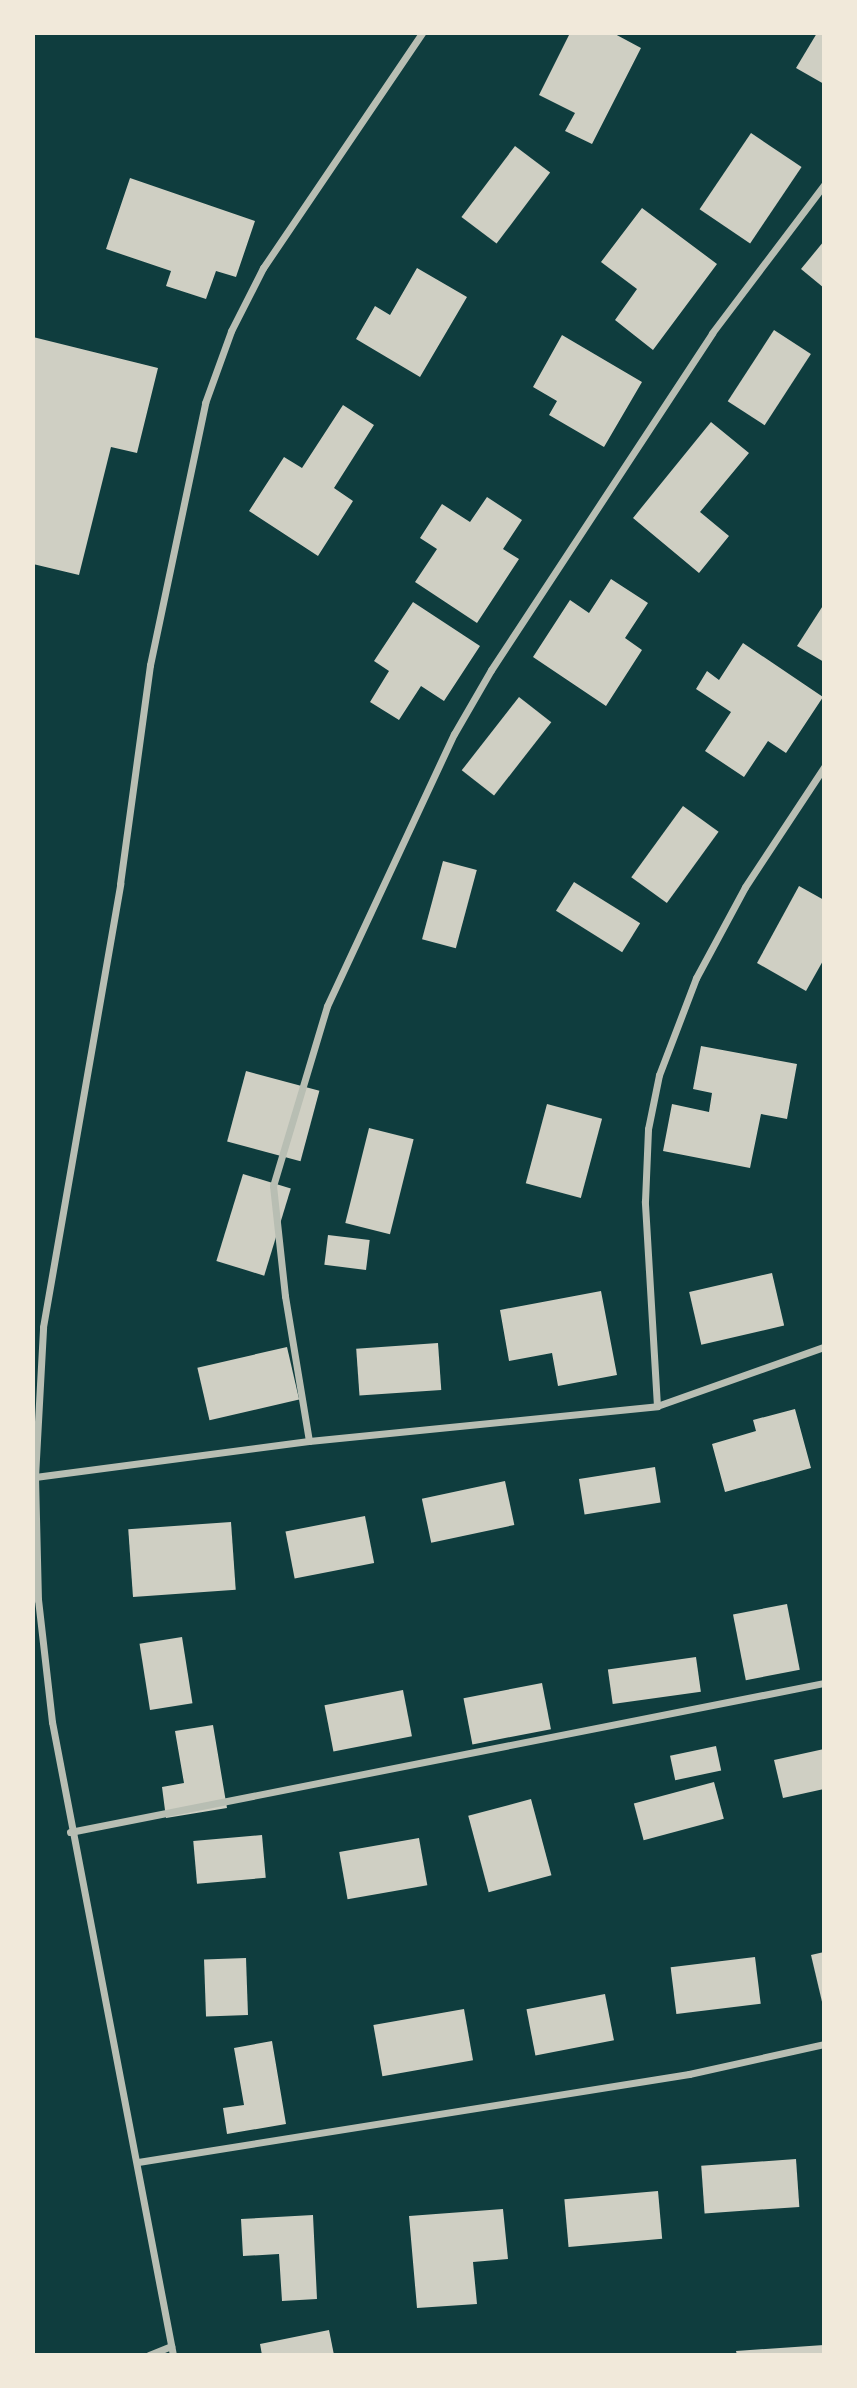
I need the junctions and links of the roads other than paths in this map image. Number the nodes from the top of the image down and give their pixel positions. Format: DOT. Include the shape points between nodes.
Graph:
graph roads {
  1 [pos="422,33"];
  2 [pos="824,185"];
  3 [pos="824,767"];
  4 [pos="824,1347"];
  5 [pos="657,1406"];
  6 [pos="309,1441"];
  7 [pos="36,1476"];
  8 [pos="824,1683"];
  9 [pos="70,1832"];
  10 [pos="824,2044"];
  11 [pos="138,2162"];
  12 [pos="172,2351"];
  13 [pos="149,2355"];
  1 -- 7 [label="street" via="263,268 231,331 205,403 150,665 120,884 43,1327"];
  2 -- 6 [label="street" via="712,333 491,670 454,734 327,1006 273,1186"];
  3 -- 5 [label="street" via="745,887 708,955 659,1074 648,1129 645,1201"];
  4 -- 5 [label="street"];
  5 -- 6 [label="street"];
  6 -- 7 [label="street"];
  7 -- 9 [label="street" via="38,1600"];
  8 -- 9 [label="street"];
  9 -- 11 [label="street"];
  10 -- 11 [label="street" via="689,2074"];
  11 -- 12 [label="street"];
  12 -- 13 [label="street"];
}
